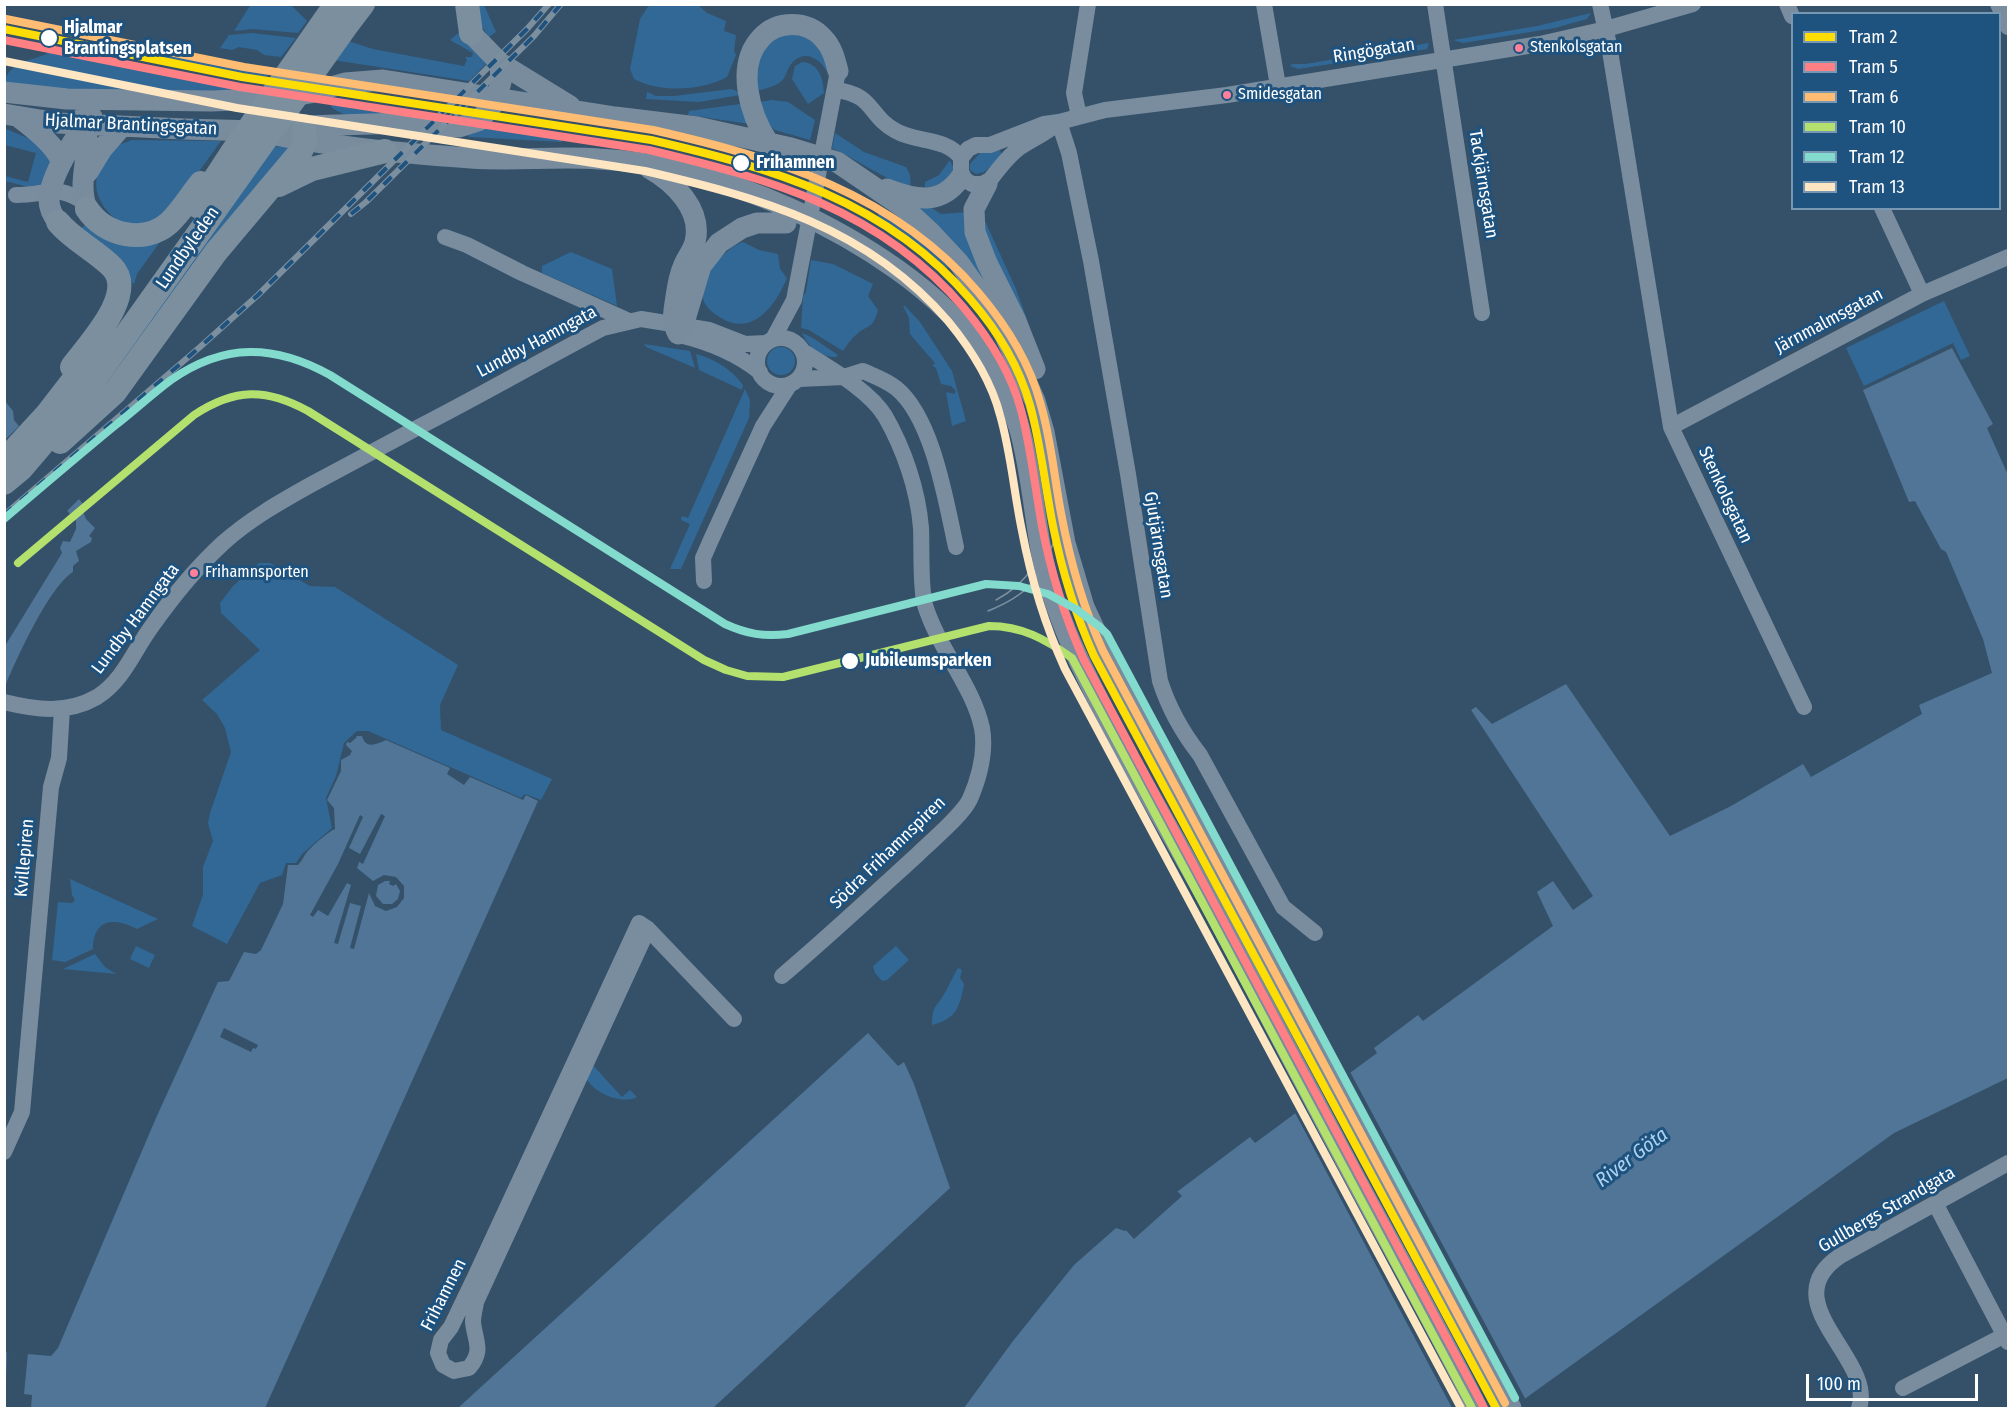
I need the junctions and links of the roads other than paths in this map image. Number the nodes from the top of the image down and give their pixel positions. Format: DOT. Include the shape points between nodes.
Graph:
graph roads {
  1 [pos="336,4"];
  2 [pos="363,4"];
  3 [pos="467,4"];
  4 [pos="1088,4"];
  5 [pos="1264,4"];
  6 [pos="1435,4"];
  7 [pos="1600,4"];
  8 [pos="1693,4"];
  9 [pos="1998,4"];
  10 [pos="2008,27"];
  11 [pos="1606,29"];
  12 [pos="471,33"];
  13 [pos="1444,60"];
  14 [pos="500,63"];
  15 [pos="837,80"];
  16 [pos="1278,86"];
  17 [pos="4,92"];
  18 [pos="282,98"];
  19 [pos="67,99"];
  20 [pos="496,99"];
  21 [pos="155,101"];
  22 [pos="575,111"];
  23 [pos="12,116"];
  24 [pos="1079,116"];
  25 [pos="1059,122"];
  26 [pos="86,124"];
  27 [pos="122,126"];
  28 [pos="304,134"];
  29 [pos="768,142"];
  30 [pos="385,151"];
  31 [pos="62,162"];
  32 [pos="640,163"];
  33 [pos="961,167"];
  34 [pos="83,180"];
  35 [pos="668,180"];
  36 [pos="866,180"];
  37 [pos="987,184"];
  38 [pos="214,186"];
  39 [pos="51,191"];
  40 [pos="269,191"];
  41 [pos="10,193"];
  42 [pos="86,206"];
  43 [pos="1883,210"];
  44 [pos="55,218"];
  45 [pos="786,223"];
  46 [pos="445,237"];
  47 [pos="2008,256"];
  48 [pos="1922,294"];
  49 [pos="691,298"];
  50 [pos="794,300"];
  51 [pos="1482,313"];
  52 [pos="630,321"];
  53 [pos="678,328"];
  54 [pos="709,330"];
  55 [pos="769,341"];
  56 [pos="802,349"];
  57 [pos="761,375"];
  58 [pos="844,377"];
  59 [pos="794,382"];
  60 [pos="54,404"];
  61 [pos="763,426"];
  62 [pos="1671,427"];
  63 [pos="1044,432"];
  64 [pos="42,441"];
  65 [pos="10,473"];
  66 [pos="956,547"];
  67 [pos="1041,549"];
  68 [pos="704,581"];
  69 [pos="4,702"];
  70 [pos="1804,707"];
  71 [pos="62,709"];
  72 [pos="648,929"];
  73 [pos="1316,933"];
  74 [pos="782,976"];
  75 [pos="735,1019"];
  76 [pos="4,1152"];
  77 [pos="2008,1163"];
  78 [pos="1935,1203"];
  79 [pos="2007,1338"];
  80 [pos="1903,1388"];
  81 [pos="1862,1407"];
  82 [pos="1478,1408"];
  83 [pos="1510,1408"];
  1 -- 38 [label="highway, Lundbyleden" via="231,154"];
  2 -- 38 [label="highway, Lundbyleden"];
  3 -- 12 [label="highway"];
  4 -- 24 [label="street" via="1074,93"];
  5 -- 16 [label="street"];
  6 -- 13 [label="street, Tackjärnsgatan"];
  7 -- 11 [label="street, Stenkolsgatan"];
  8 -- 11 [label="street, Ringögatan"];
  9 -- 10 [label="street"];
  11 -- 13 [label="street, Ringögatan"];
  11 -- 62 [label="street, Stenkolsgatan"];
  12 -- 14 [label="main road"];
  13 -- 16 [label="street, Ringögatan"];
  13 -- 51 [label="street, Tackjärnsgatan"];
  14 -- 20 [label="main road" via="501,82"];
  14 -- 22 [label="main road"];
  15 -- 29 [label="main road" via="831,47 815,30 783,25 762,37 751,58 748,100"];
  15 -- 33 [label="street" via="858,94 885,124 916,139 947,145"];
  15 -- 50 [label="street"];
  16 -- 24 [label="street, Ringögatan"];
  17 -- 19 [label="main road, Hjalmar Brantingsgatan"];
  18 -- 20 [label="main road, Hjalmar Brantingsgatan" via="371,80"];
  18 -- 21 [label="main road, Hjalmar Brantingsgatan"];
  18 -- 28 [label="main road" via="300,118"];
  19 -- 21 [label="main road, Hjalmar Brantingsgatan"];
  19 -- 26 [label="main road" via="80,110"];
  20 -- 22 [label="main road, Hjalmar Brantingsgatan"];
  20 -- 28 [label="main road, Hjalmar Brantingsgatan" via="478,121 459,127 404,123"];
  21 -- 26 [label="main road" via="103,111"];
  22 -- 29 [label="main road, Hjalmar Brantingsgatan" via="697,127"];
  23 -- 26 [label="main road, Hjalmar Brantingsgatan"];
  23 -- 31 [label="main road" via="47,140"];
  24 -- 25 [label="street, Ringögatan"];
  25 -- 33 [label="street, Ringögatan" via="990,145 976,145 968,149"];
  25 -- 37 [label="street, Ringögatan" via="1005,160"];
  25 -- 73 [label="street, Gjutjärnsgatan" via="1091,261 1160,681 1168,706 1200,755 1283,907"];
  26 -- 27 [label="main road, Hjalmar Brantingsgatan"];
  26 -- 31 [label="main road"];
  26 -- 34 [label="main road"];
  27 -- 28 [label="main road, Hjalmar Brantingsgatan"];
  27 -- 34 [label="main road"];
  28 -- 30 [label="main road, Hjalmar Brantingsgatan"];
  28 -- 40 [label="highway" via="297,156"];
  29 -- 36 [label="main road, Hjalmar Brantingsgatan" via="837,162"];
  30 -- 32 [label="main road, Hjalmar Brantingsgatan" via="473,159 574,158"];
  30 -- 40 [label="highway" via="312,169"];
  31 -- 39 [label="main road"];
  32 -- 35 [label="main road"];
  32 -- 67 [label="main road, Hjalmar Brantingsgatan" via="689,173 791,209 865,250 951,312 986,357 1011,401 1025,444"];
  33 -- 36 [label="main road" via="950,191 933,197 916,198"];
  33 -- 37 [label="street" via="972,184"];
  34 -- 42 [label="main road"];
  35 -- 45 [label="main road"];
  35 -- 53 [label="main road" via="694,214 696,228 695,243 680,274"];
  36 -- 63 [label="main road, Hjalmar Brantingsgatan" via="930,232 985,300 1014,352"];
  37 -- 63 [label="main road" via="974,209 975,232 1032,359 1044,413"];
  38 -- 42 [label="highway" via="170,223 151,232 129,235 107,229"];
  38 -- 60 [label="highway, Lundbyleden"];
  38 -- 64 [label="highway, Lundbyleden" via="79,401"];
  39 -- 41 [label="street" via="35,195"];
  39 -- 42 [label="street" via="64,192"];
  39 -- 44 [label="main road"];
  40 -- 64 [label="highway" via="239,222 114,392"];
  41 -- 44 [label="street"];
  42 -- 44 [label="street" via="81,219 74,223"];
  43 -- 48 [label="street"];
  44 -- 60 [label="highway" via="72,237 112,267 119,285 117,303 61,382"];
  45 -- 49 [label="main road" via="757,223 719,243 701,266"];
  45 -- 67 [label="main road" via="894,280 945,324 965,348 992,387 1008,428 1029,523"];
  46 -- 52 [label="street, Lundby Hamngata"];
  47 -- 48 [label="street, Järnmalmsgatan"];
  48 -- 62 [label="street, Järnmalmsgatan"];
  49 -- 53 [label="main road"];
  49 -- 54 [label="street"];
  50 -- 55 [label="street"];
  50 -- 56 [label="street"];
  52 -- 53 [label="street, Lundby Hamngata" via="641,319"];
  52 -- 71 [label="street, Lundby Hamngata" via="580,340 249,522 194,573 151,627 115,683 81,705"];
  53 -- 54 [label="street, Lundby Hamngata"];
  53 -- 57 [label="street, Lundby Hamngata" via="734,355"];
  54 -- 55 [label="street, Lundby Hamngata" via="745,344"];
  55 -- 56 [label="street" via="787,338"];
  55 -- 57 [label="street" via="758,357"];
  56 -- 58 [label="street"];
  56 -- 59 [label="street" via="805,366"];
  57 -- 59 [label="street" via="776,385"];
  57 -- 61 [label="street"];
  58 -- 59 [label="street" via="821,376"];
  58 -- 66 [label="street" via="863,371 880,378 897,389 914,410 936,457"];
  58 -- 74 [label="street, Södra Frihamnspiren" via="883,413 900,444 920,525 924,603 982,729 982,764 969,801 945,829"];
  59 -- 61 [label="street"];
  60 -- 64 [label="highway, Lundbyleden"];
  61 -- 68 [label="street" via="703,558"];
  62 -- 70 [label="street, Stenkolsgatan"];
  63 -- 83 [label="main road, Hjalmar Brantingsgatan" via="1074,577 1128,701"];
  64 -- 65 [label="highway, Lundbyleden"];
  67 -- 82 [label="main road, Hjalmar Brantingsgatan" via="1058,610 1107,715"];
  69 -- 71 [label="street, Lundby Hamngata"];
  71 -- 76 [label="street, Kvillepiren" via="59,758 51,787 22,1112"];
  72 -- 72 [label="street, Frihamnen" via="639,923 629,942 476,1277 441,1340 438,1353 443,1365 454,1371 469,1368 477,1359 473,1319 476,1302"];
  72 -- 75 [label="street"];
  77 -- 78 [label="street, Gullbergs Strandgata"];
  78 -- 79 [label="street"];
  78 -- 81 [label="street, Gullbergs Strandgata" via="1840,1256 1824,1268 1817,1283 1821,1313 1856,1377"];
  79 -- 80 [label="street"];
}
